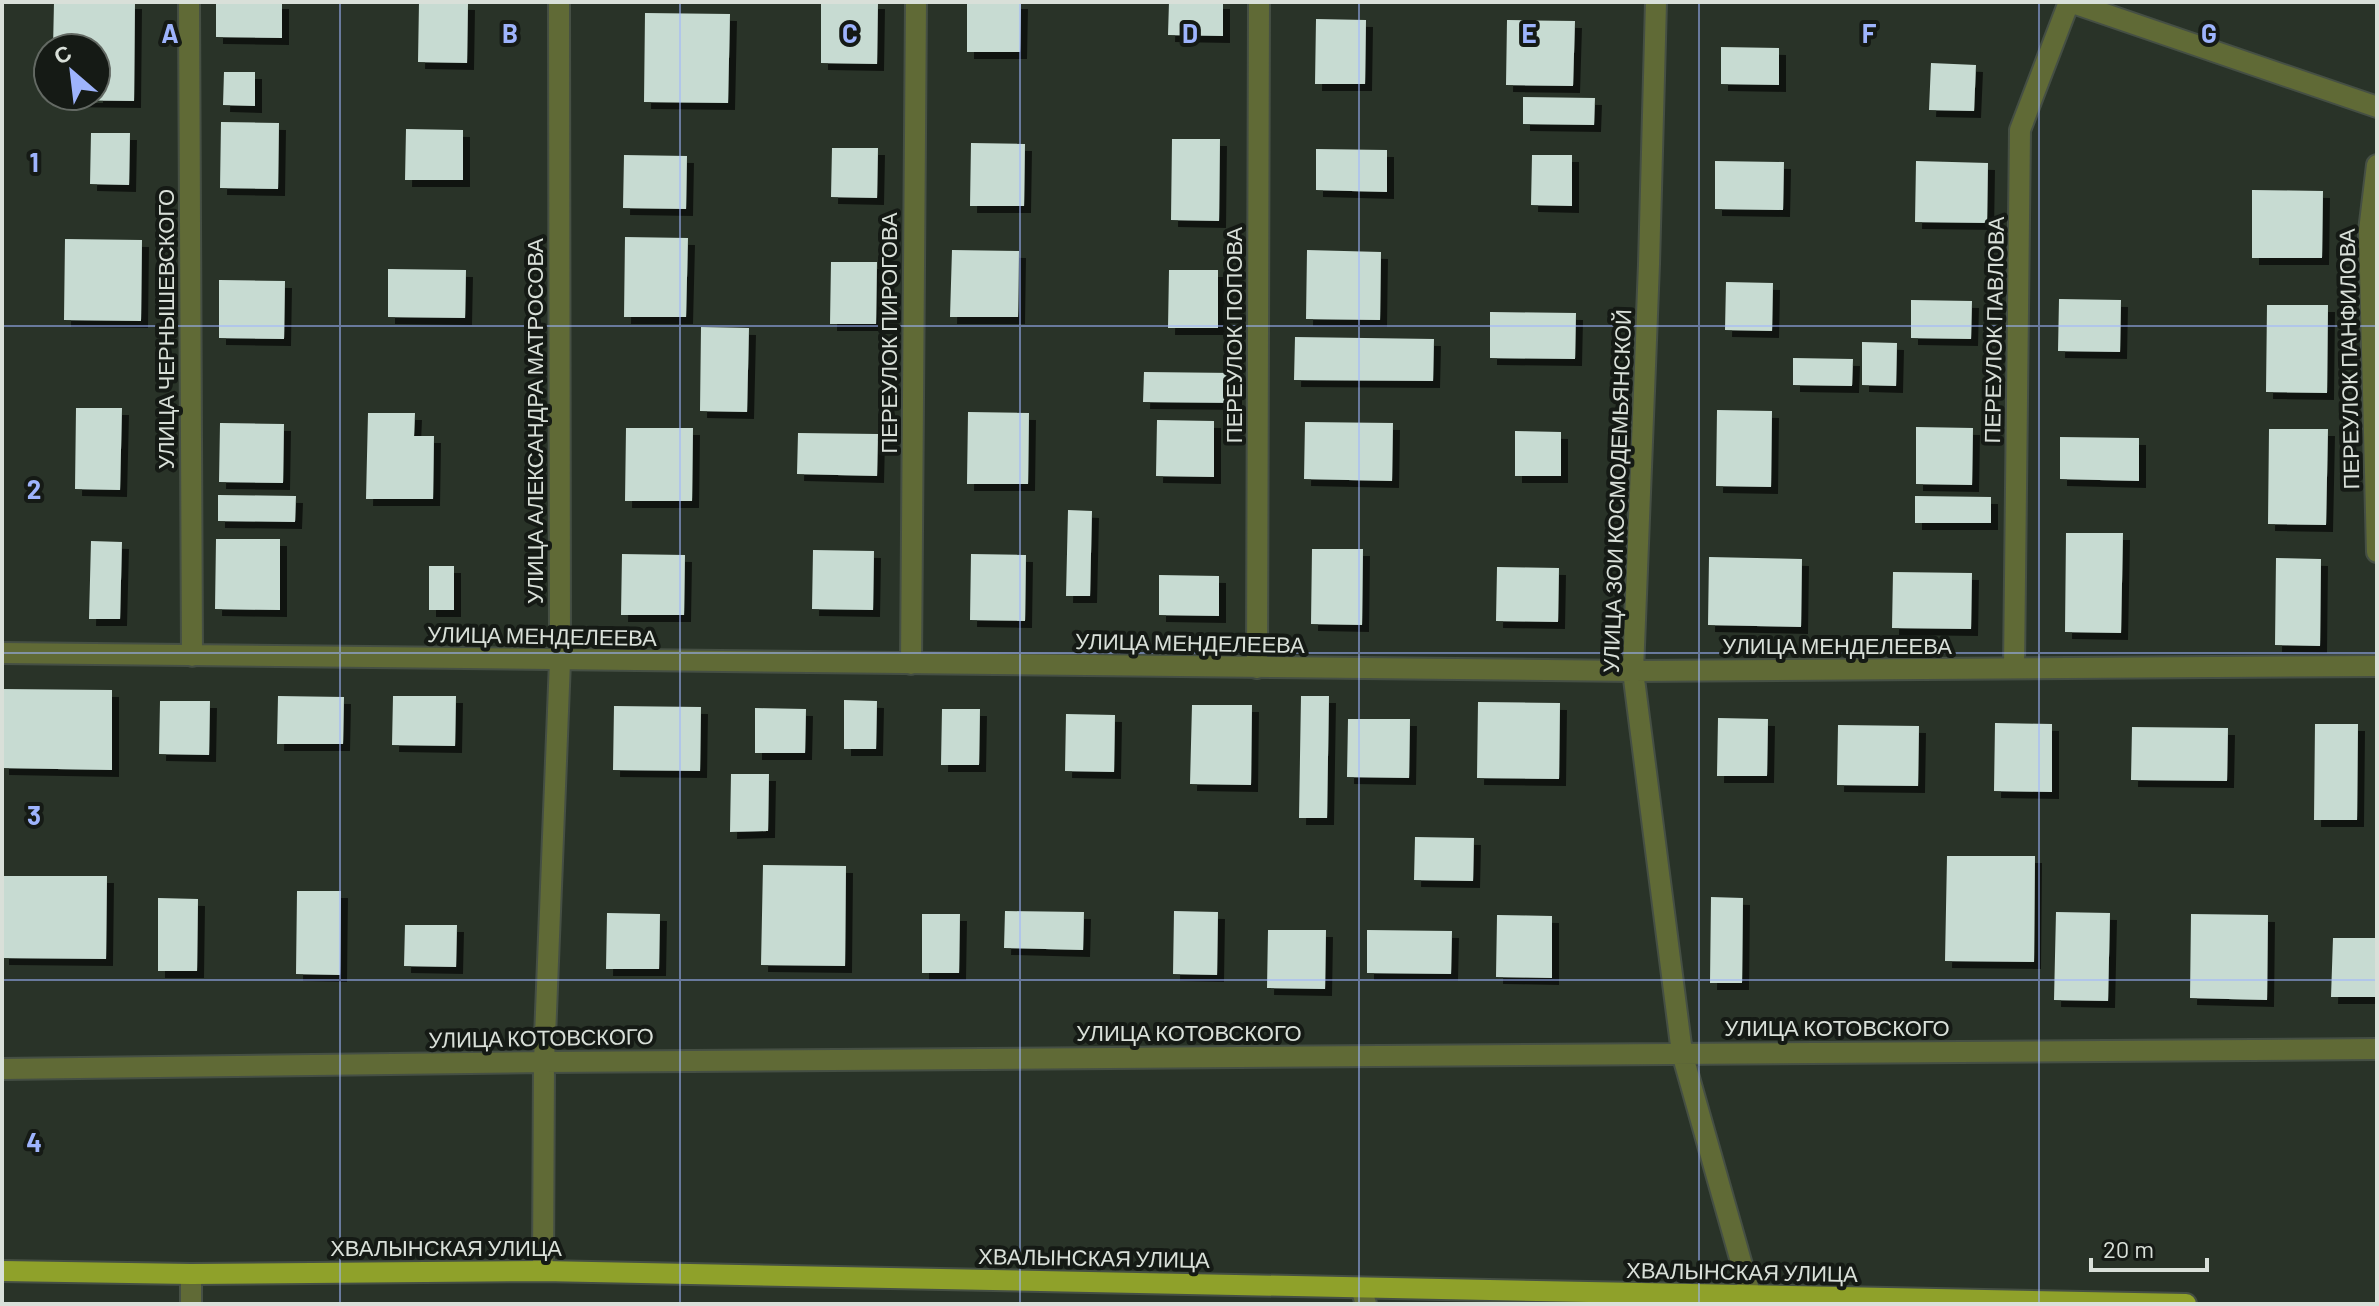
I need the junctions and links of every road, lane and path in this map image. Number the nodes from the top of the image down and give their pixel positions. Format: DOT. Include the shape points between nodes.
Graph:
graph roads {
  1 [pos="189,2"];
  2 [pos="559,2"];
  3 [pos="916,2"];
  4 [pos="1259,2"];
  5 [pos="1656,2"];
  6 [pos="2069,2"];
  7 [pos="2377,107"];
  8 [pos="2377,165"];
  9 [pos="2377,552"];
  10 [pos="2,653"];
  11 [pos="192,656"];
  12 [pos="560,661"];
  13 [pos="911,664"];
  14 [pos="2377,666"];
  15 [pos="1257,668"];
  16 [pos="2014,668"];
  17 [pos="1633,671"];
  18 [pos="2377,1049"];
  19 [pos="1682,1053"];
  20 [pos="544,1062"];
  21 [pos="2,1069"];
  22 [pos="2,1271"];
  23 [pos="543,1271"];
  24 [pos="191,1274"];
  25 [pos="1364,1296"];
  26 [pos="1751,1300"];
  27 [pos="191,1304"];
  28 [pos="2186,1304"];
  1 -- 11 [label="street, УЛИЦА ЧЕРНЫШЕВСКОГО"];
  2 -- 12 [label="street, УЛИЦА АЛЕКСАНДРА МАТРОСОВА"];
  3 -- 13 [label="street, ПЕРЕУЛОК ПИРОГОВА"];
  4 -- 15 [label="street, ПЕРЕУЛОК ПОПОВА"];
  5 -- 17 [label="street, УЛИЦА ЗОИ КОСМОДЕМЬЯНСКОЙ"];
  6 -- 7 [label="street"];
  6 -- 16 [label="street, ПЕРЕУЛОК ПАВЛОВА" via="2020,130"];
  8 -- 9 [label="street, ПЕРЕУЛОК ПАНФИЛОВА" via="2369,231"];
  10 -- 11 [label="street, УЛИЦА МЕНДЕЛЕЕВА"];
  11 -- 12 [label="street, УЛИЦА МЕНДЕЛЕЕВА"];
  12 -- 13 [label="street, УЛИЦА МЕНДЕЛЕЕВА"];
  12 -- 20 [label="street, УЛИЦА АЛЕКСАНДРА МАТРОСОВА"];
  13 -- 15 [label="street, УЛИЦА МЕНДЕЛЕЕВА"];
  14 -- 16 [label="street, УЛИЦА МЕНДЕЛЕЕВА"];
  15 -- 17 [label="street, УЛИЦА МЕНДЕЛЕЕВА"];
  16 -- 17 [label="street, УЛИЦА МЕНДЕЛЕЕВА"];
  17 -- 19 [label="street, УЛИЦА ЗОИ КОСМОДЕМЬЯНСКОЙ"];
  18 -- 19 [label="street, УЛИЦА КОТОВСКОГО"];
  19 -- 20 [label="street, УЛИЦА КОТОВСКОГО"];
  19 -- 26 [label="street, УЛИЦА ЗОИ КОСМОДЕМЬЯНСКОЙ"];
  20 -- 21 [label="street, УЛИЦА КОТОВСКОГО"];
  20 -- 23 [label="street, УЛИЦА АЛЕКСАНДРА МАТРОСОВА"];
  22 -- 24 [label="main road, ХВАЛЫНСКАЯ УЛИЦА"];
  23 -- 24 [label="main road, ХВАЛЫНСКАЯ УЛИЦА"];
  23 -- 25 [label="main road, ХВАЛЫНСКАЯ УЛИЦА"];
  24 -- 27 [label="street"];
  25 -- 26 [label="main road, ХВАЛЫНСКАЯ УЛИЦА"];
  26 -- 28 [label="main road, ХВАЛЫНСКАЯ УЛИЦА"];
}
